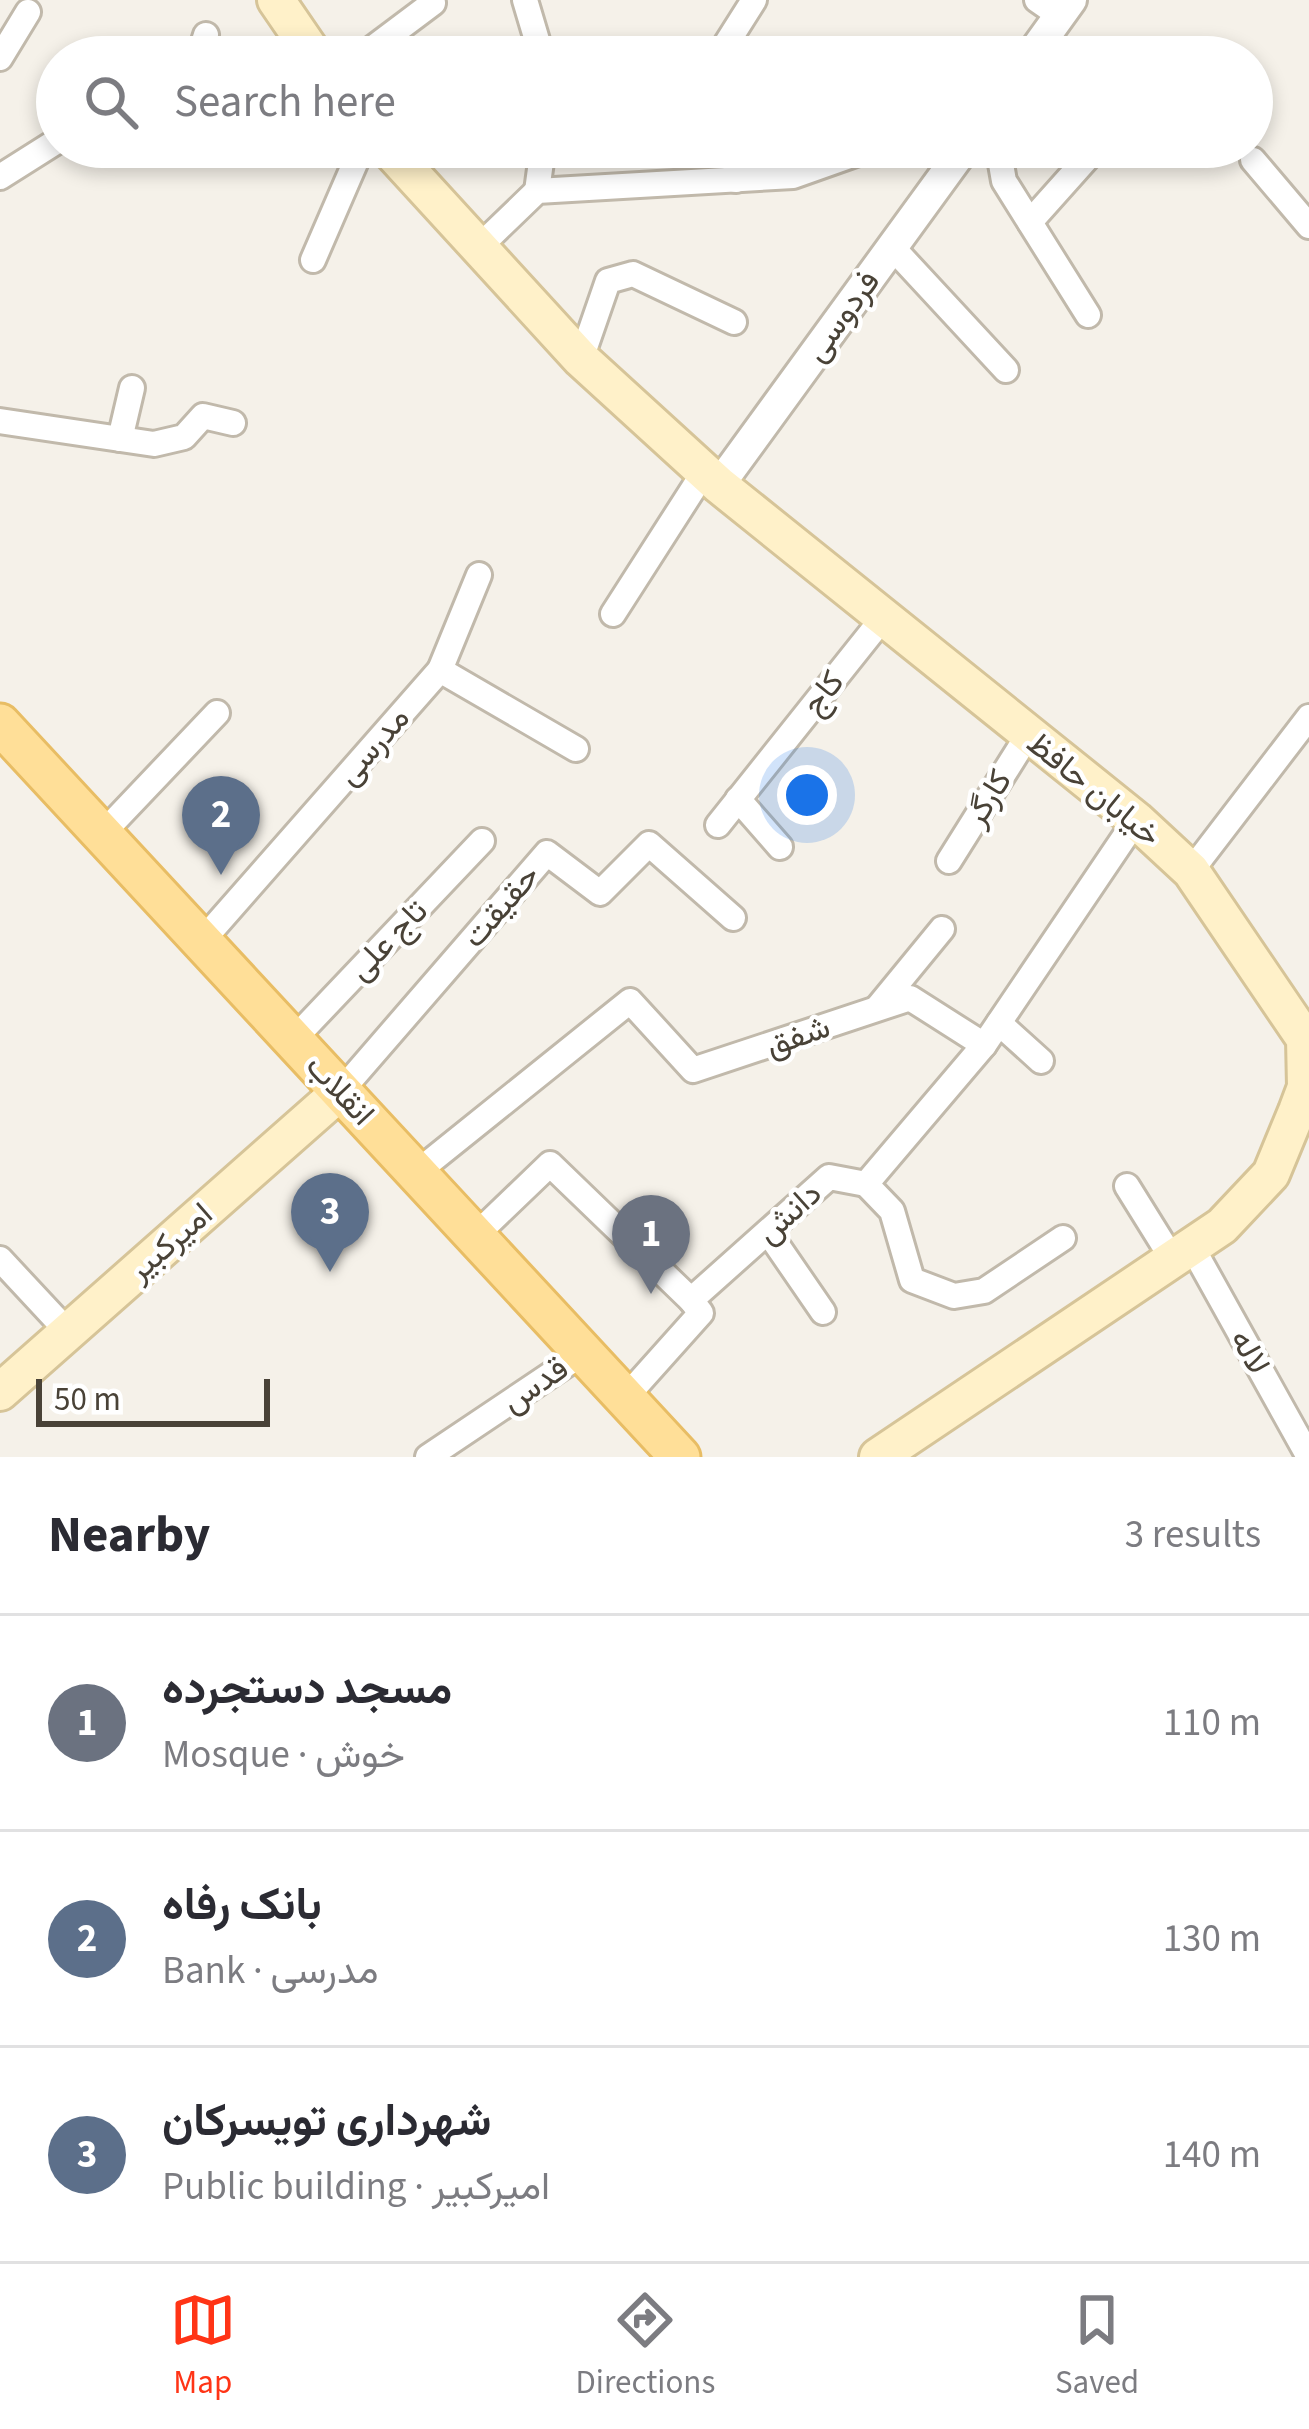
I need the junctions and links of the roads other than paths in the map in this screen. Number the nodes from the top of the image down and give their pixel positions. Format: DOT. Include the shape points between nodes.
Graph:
graph roads {
  1 [pos="276,0"];
  2 [pos="525,0"];
  3 [pos="754,0"];
  4 [pos="433,3"];
  5 [pos="1056,5"];
  6 [pos="28,12"];
  7 [pos="301,36"];
  8 [pos="389,36"];
  9 [pos="536,36"];
  10 [pos="731,36"];
  11 [pos="1040,36"];
  12 [pos="0,58"];
  13 [pos="36,154"];
  14 [pos="353,168"];
  15 [pos="406,168"];
  16 [pos="540,168"];
  17 [pos="736,168"];
  18 [pos="816,168"];
  19 [pos="949,168"];
  20 [pos="1002,168"];
  21 [pos="1078,168"];
  22 [pos="1259,168"];
  23 [pos="0,177"];
  24 [pos="736,180"];
  25 [pos="537,191"];
  26 [pos="1030,222"];
  27 [pos="1309,226"];
  28 [pos="479,247"];
  29 [pos="892,247"];
  30 [pos="314,260"];
  31 [pos="1088,315"];
  32 [pos="734,322"];
  33 [pos="581,359"];
  34 [pos="1006,370"];
  35 [pos="132,388"];
  36 [pos="0,421"];
  37 [pos="233,423"];
  38 [pos="120,439"];
  39 [pos="712,478"];
  40 [pos="478,575"];
  41 [pos="613,614"];
  42 [pos="883,618"];
  43 [pos="440,670"];
  44 [pos="217,713"];
  45 [pos="1309,717"];
  46 [pos="0,724"];
  47 [pos="1028,735"];
  48 [pos="576,749"];
  49 [pos="738,799"];
  50 [pos="1136,820"];
  51 [pos="718,824"];
  52 [pos="102,834"];
  53 [pos="482,841"];
  54 [pos="780,848"];
  55 [pos="949,861"];
  56 [pos="1191,871"];
  57 [pos="733,918"];
  58 [pos="942,929"];
  59 [pos="202,941"];
  60 [pos="876,1009"];
  61 [pos="999,1023"];
  62 [pos="1308,1039"];
  63 [pos="293,1040"];
  64 [pos="984,1045"];
  65 [pos="1041,1061"];
  66 [pos="340,1091"];
  67 [pos="416,1173"];
  68 [pos="866,1184"];
  69 [pos="1126,1186"];
  70 [pos="768,1232"];
  71 [pos="475,1236"];
  72 [pos="1063,1238"];
  73 [pos="1183,1253"];
  74 [pos="0,1259"];
  75 [pos="696,1306"];
  76 [pos="823,1312"];
  77 [pos="68,1332"];
  78 [pos="583,1352"];
  79 [pos="0,1393"];
  80 [pos="625,1398"];
  81 [pos="428,1457"];
  82 [pos="680,1457"];
  83 [pos="878,1457"];
  84 [pos="1309,1457"];
  1 -- 7 [label="main road"];
  2 -- 9 [label="street"];
  3 -- 10 [label="street"];
  4 -- 8 [label="street"];
  5 -- 11 [label="street"];
  6 -- 12 [label="street"];
  13 -- 23 [label="street"];
  14 -- 30 [label="street"];
  15 -- 28 [label="main road, خیابان حافظ"];
  16 -- 25 [label="street"];
  17 -- 24 [label="street"];
  18 -- 24 [label="street"];
  19 -- 29 [label="street, فردوسی"];
  20 -- 26 [label="street"];
  21 -- 26 [label="street"];
  22 -- 27 [label="street"];
  24 -- 25 [label="street"];
  25 -- 28 [label="street"];
  26 -- 31 [label="street"];
  28 -- 33 [label="main road, خیابان حافظ"];
  29 -- 34 [label="street"];
  29 -- 39 [label="street, فردوسی"];
  32 -- 33 [label="street" via="632,274 608,281"];
  33 -- 39 [label="main road, خیابان حافظ"];
  35 -- 38 [label="street"];
  36 -- 38 [label="street"];
  37 -- 38 [label="street" via="203,416 184,437 154,444"];
  39 -- 41 [label="street"];
  39 -- 42 [label="main road, خیابان حافظ"];
  40 -- 43 [label="street, مدرسی"];
  42 -- 47 [label="main road, خیابان حافظ"];
  42 -- 49 [label="street, کاج"];
  43 -- 48 [label="street"];
  43 -- 59 [label="street, مدرسی"];
  44 -- 52 [label="street"];
  45 -- 56 [label="street"];
  46 -- 52 [label="main road, انقلاب"];
  47 -- 50 [label="main road, خیابان حافظ"];
  47 -- 55 [label="street, کارگر"];
  49 -- 51 [label="street, کاج"];
  49 -- 54 [label="street"];
  50 -- 56 [label="main road, خیابان حافظ"];
  50 -- 61 [label="street"];
  52 -- 59 [label="main road, انقلاب"];
  53 -- 63 [label="street, تاج علی"];
  56 -- 62 [label="main road, خیابان حافظ"];
  57 -- 66 [label="street, حقیقت" via="649,844 600,892 548,853"];
  58 -- 60 [label="street"];
  59 -- 63 [label="main road, انقلاب"];
  60 -- 64 [label="street, شفق" via="910,998"];
  60 -- 67 [label="street, شفق" via="693,1070 630,1001"];
  61 -- 64 [label="street"];
  61 -- 65 [label="street"];
  62 -- 73 [label="main road, خیابان حافظ" via="1306,1088 1271,1174"];
  63 -- 66 [label="main road, انقلاب"];
  64 -- 68 [label="street, دانش"];
  66 -- 67 [label="main road, انقلاب"];
  66 -- 77 [label="main road, امیرکبیر"];
  67 -- 71 [label="main road, انقلاب"];
  68 -- 70 [label="street, دانش" via="830,1177"];
  68 -- 72 [label="street" via="892,1210 913,1280 954,1296 984,1291"];
  69 -- 73 [label="street, لاله"];
  70 -- 75 [label="street, دانش"];
  70 -- 76 [label="street"];
  71 -- 75 [label="street" via="550,1164"];
  71 -- 78 [label="main road, انقلاب"];
  73 -- 83 [label="main road, خیابان حافظ"];
  73 -- 84 [label="street, لاله"];
  74 -- 77 [label="street"];
  75 -- 80 [label="street, دانش"];
  77 -- 79 [label="main road, امیرکبیر"];
  78 -- 80 [label="main road, انقلاب"];
  78 -- 81 [label="street, قدس"];
  80 -- 82 [label="main road, انقلاب"];
}
